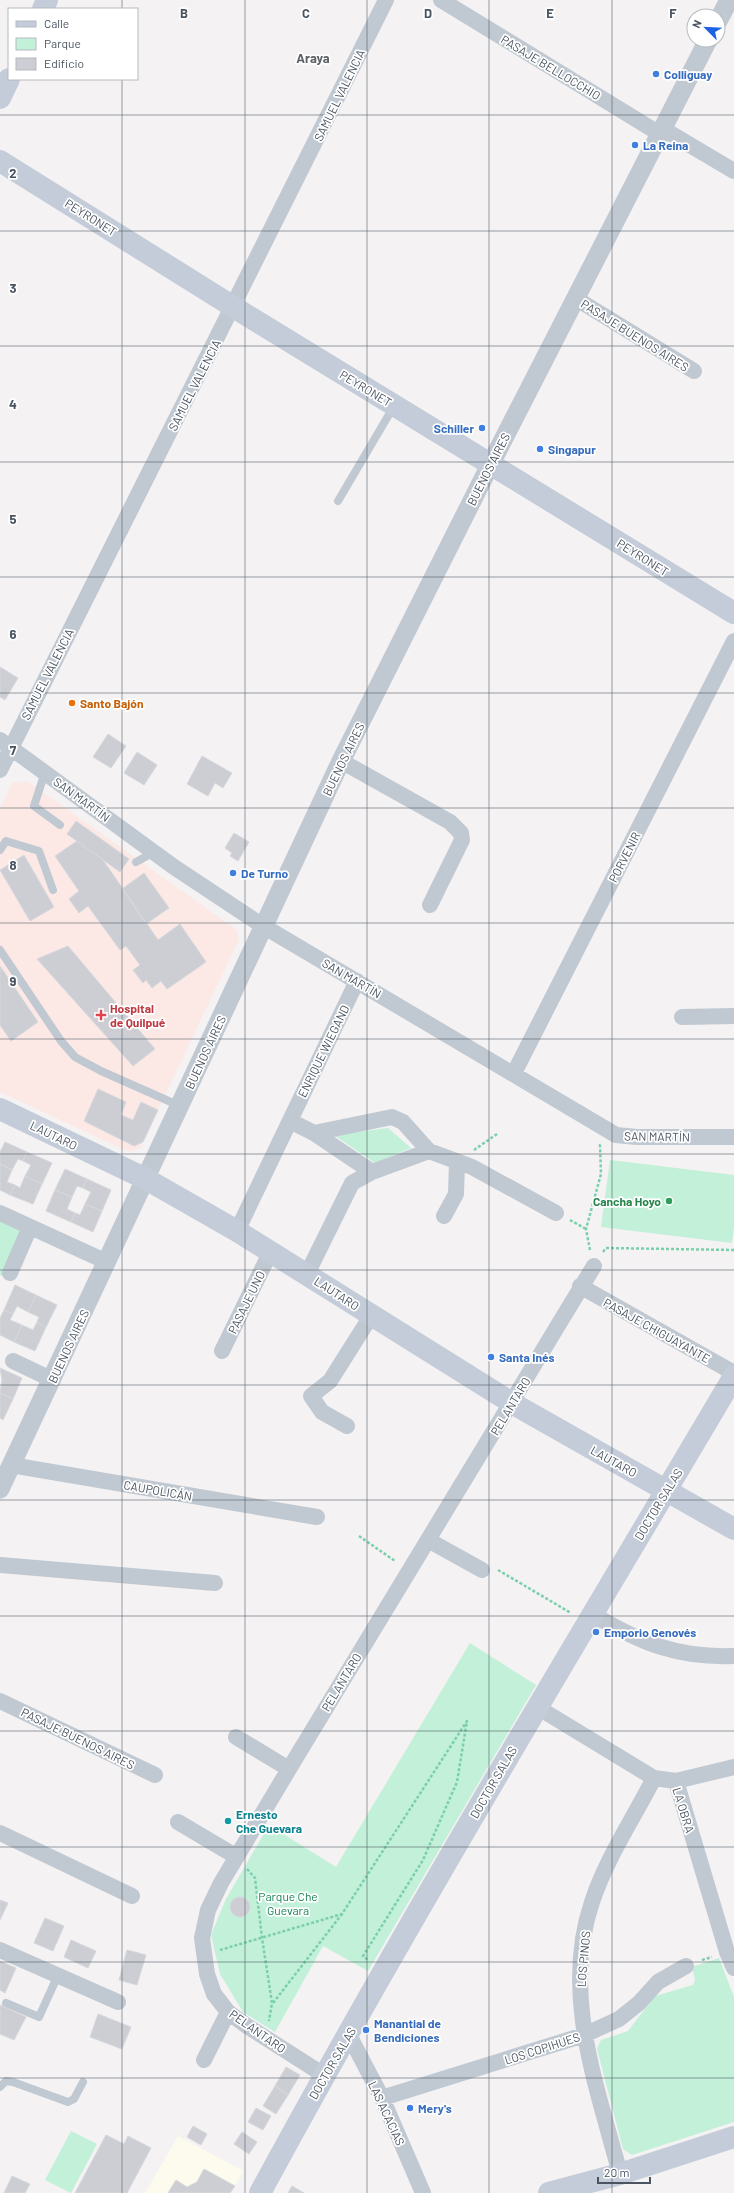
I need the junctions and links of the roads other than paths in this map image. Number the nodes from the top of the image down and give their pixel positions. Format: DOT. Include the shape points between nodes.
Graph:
graph roads {
  1 [pos="386,0"];
  2 [pos="441,0"];
  3 [pos="704,48"];
  4 [pos="9,80"];
  5 [pos="0,98"];
  6 [pos="661,131"];
  7 [pos="0,161"];
  8 [pos="734,171"];
  9 [pos="575,298"];
  10 [pos="234,306"];
  11 [pos="694,371"];
  12 [pos="395,405"];
  13 [pos="490,464"];
  14 [pos="338,501"];
  15 [pos="734,613"];
  16 [pos="734,642"];
  17 [pos="5,743"];
  18 [pos="341,761"];
  19 [pos="0,770"];
  20 [pos="45,772"];
  21 [pos="60,825"];
  22 [pos="0,851"];
  23 [pos="154,852"];
  24 [pos="136,862"];
  25 [pos="53,890"];
  26 [pos="430,905"];
  27 [pos="264,926"];
  28 [pos="0,950"];
  29 [pos="357,981"];
  30 [pos="734,1016"];
  31 [pos="682,1017"];
  32 [pos="514,1073"];
  33 [pos="180,1106"];
  34 [pos="0,1109"];
  35 [pos="290,1121"];
  36 [pos="314,1132"];
  37 [pos="734,1137"];
  38 [pos="429,1151"];
  39 [pos="457,1162"];
  40 [pos="372,1172"];
  41 [pos="146,1179"];
  42 [pos="556,1213"];
  43 [pos="0,1214"];
  44 [pos="444,1216"];
  45 [pos="30,1227"];
  46 [pos="237,1231"];
  47 [pos="270,1253"];
  48 [pos="107,1262"];
  49 [pos="594,1266"];
  50 [pos="10,1273"];
  51 [pos="307,1274"];
  52 [pos="580,1286"];
  53 [pos="371,1316"];
  54 [pos="222,1351"];
  55 [pos="13,1361"];
  56 [pos="734,1375"];
  57 [pos="52,1380"];
  58 [pos="512,1404"];
  59 [pos="347,1426"];
  60 [pos="6,1462"];
  61 [pos="0,1489"];
  62 [pos="666,1491"];
  63 [pos="317,1517"];
  64 [pos="734,1529"];
  65 [pos="428,1540"];
  66 [pos="0,1565"];
  67 [pos="482,1570"];
  68 [pos="215,1583"];
  69 [pos="590,1618"];
  70 [pos="734,1656"];
  71 [pos="0,1701"];
  72 [pos="537,1707"];
  73 [pos="236,1737"];
  74 [pos="734,1767"];
  75 [pos="289,1769"];
  76 [pos="155,1775"];
  77 [pos="654,1778"];
  78 [pos="676,1781"];
  79 [pos="178,1822"];
  80 [pos="0,1833"];
  81 [pos="237,1857"];
  82 [pos="132,1896"];
  83 [pos="0,1950"];
  84 [pos="730,1951"];
  85 [pos="686,1966"];
  86 [pos="734,1968"];
  87 [pos="58,1975"];
  88 [pos="118,2002"];
  89 [pos="6,2003"];
  90 [pos="228,2012"];
  91 [pos="349,2034"];
  92 [pos="584,2035"];
  93 [pos="204,2060"];
  94 [pos="324,2075"];
  95 [pos="83,2082"];
  96 [pos="0,2087"];
  97 [pos="382,2098"];
  98 [pos="734,2137"];
  99 [pos="620,2174"];
  100 [pos="260,2193"];
  101 [pos="423,2193"];
  102 [pos="549,2193"];
  1 -- 10 [label="street, SAMUEL VALENCIA"];
  2 -- 6 [label="street, PASAJE BELLOCCHIO"];
  3 -- 6 [label="street, BUENOS AIRES"];
  4 -- 5 [label="main road"];
  6 -- 8 [label="street, PASAJE BELLOCCHIO"];
  6 -- 9 [label="street, BUENOS AIRES"];
  7 -- 10 [label="main road, PEYRONET"];
  9 -- 11 [label="street, PASAJE BUENOS AIRES"];
  9 -- 13 [label="street, BUENOS AIRES"];
  10 -- 12 [label="main road, PEYRONET"];
  10 -- 17 [label="street, SAMUEL VALENCIA"];
  12 -- 13 [label="main road, PEYRONET"];
  12 -- 14 [label="lane"];
  13 -- 15 [label="main road, PEYRONET"];
  13 -- 18 [label="street, BUENOS AIRES"];
  16 -- 32 [label="street, PORVENIR"];
  17 -- 19 [label="street, SAMUEL VALENCIA"];
  17 -- 20 [label="street, SAN MARTÍN"];
  18 -- 26 [label="street" via="450,822 461,833 462,840"];
  18 -- 27 [label="street, BUENOS AIRES"];
  20 -- 21 [label="lane" via="34,806"];
  20 -- 23 [label="street, SAN MARTÍN"];
  22 -- 25 [label="lane" via="6,841 38,851"];
  23 -- 24 [label="lane"];
  23 -- 27 [label="street, SAN MARTÍN"];
  27 -- 29 [label="street, SAN MARTÍN"];
  27 -- 33 [label="street, BUENOS AIRES"];
  28 -- 33 [label="lane" via="61,1041 75,1057"];
  29 -- 32 [label="street, SAN MARTÍN"];
  29 -- 35 [label="street, ENRIQUE WIEGAND"];
  30 -- 31 [label="street"];
  32 -- 37 [label="street, SAN MARTÍN" via="616,1135"];
  33 -- 41 [label="street, BUENOS AIRES"];
  34 -- 41 [label="main road, LAUTARO"];
  35 -- 36 [label="street"];
  35 -- 46 [label="street, ENRIQUE WIEGAND"];
  36 -- 38 [label="street" via="392,1116 403,1122"];
  36 -- 40 [label="street"];
  38 -- 39 [label="street"];
  38 -- 40 [label="street"];
  39 -- 42 [label="street" via="472,1167"];
  39 -- 44 [label="street" via="456,1194"];
  40 -- 51 [label="street" via="352,1183"];
  41 -- 46 [label="main road, LAUTARO"];
  41 -- 48 [label="street, BUENOS AIRES"];
  43 -- 45 [label="street"];
  45 -- 48 [label="street"];
  45 -- 50 [label="street"];
  46 -- 47 [label="main road, LAUTARO"];
  47 -- 51 [label="main road, LAUTARO"];
  47 -- 54 [label="street, PASAJE UNO"];
  48 -- 57 [label="street, BUENOS AIRES"];
  49 -- 52 [label="street, PELANTARO"];
  51 -- 53 [label="main road, LAUTARO"];
  52 -- 56 [label="street, PASAJE CHIGUAYANTE"];
  52 -- 58 [label="street, PELANTARO"];
  53 -- 58 [label="main road, LAUTARO"];
  53 -- 59 [label="street" via="330,1381 311,1396 322,1412"];
  55 -- 57 [label="street"];
  56 -- 62 [label="main road, DOCTOR SALAS"];
  57 -- 60 [label="street, BUENOS AIRES"];
  58 -- 62 [label="main road, LAUTARO"];
  58 -- 65 [label="street, PELANTARO"];
  60 -- 61 [label="street, BUENOS AIRES"];
  60 -- 63 [label="street, CAUPOLICÁN"];
  62 -- 64 [label="main road, LAUTARO"];
  62 -- 69 [label="main road, DOCTOR SALAS"];
  65 -- 67 [label="street"];
  65 -- 75 [label="street, PELANTARO"];
  66 -- 68 [label="street"];
  69 -- 70 [label="street" via="667,1649 704,1657"];
  69 -- 72 [label="main road, DOCTOR SALAS"];
  71 -- 76 [label="street, PASAJE BUENOS AIRES"];
  72 -- 77 [label="street, LA OBRA"];
  72 -- 91 [label="main road, DOCTOR SALAS"];
  73 -- 75 [label="street"];
  74 -- 78 [label="street"];
  75 -- 81 [label="street, PELANTARO"];
  77 -- 78 [label="street, LA OBRA"];
  77 -- 92 [label="street, LOS PINOS" via="605,1870 592,1903 584,1934 579,1978"];
  78 -- 84 [label="street, LA OBRA"];
  79 -- 81 [label="street"];
  80 -- 82 [label="street"];
  81 -- 90 [label="street, PELANTARO" via="208,1910 202,1938 207,1974 214,1994"];
  83 -- 87 [label="street"];
  84 -- 86 [label="street, LA OBRA"];
  85 -- 92 [label="street, LOS COPIHUES" via="658,1982 639,2003 619,2019"];
  87 -- 88 [label="street"];
  87 -- 89 [label="lane" via="39,2017"];
  90 -- 93 [label="street"];
  90 -- 94 [label="street, PELANTARO"];
  91 -- 94 [label="main road, DOCTOR SALAS"];
  91 -- 97 [label="street, LAS ACACIAS"];
  92 -- 97 [label="street, LOS COPIHUES"];
  92 -- 99 [label="street, LOS PINOS"];
  94 -- 100 [label="main road, DOCTOR SALAS"];
  95 -- 96 [label="lane" via="74,2099 68,2102 13,2082 6,2081"];
  97 -- 101 [label="street, LAS ACACIAS"];
  98 -- 99 [label="main road"];
  99 -- 102 [label="main road"];
}
